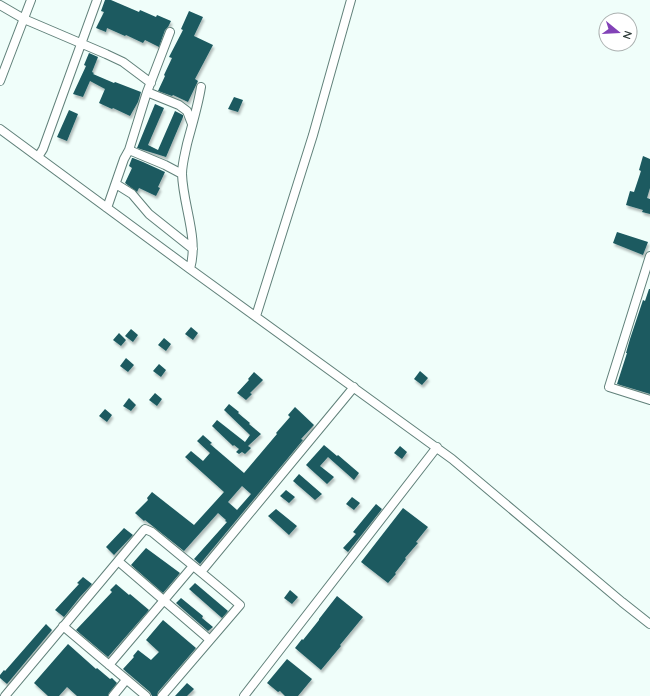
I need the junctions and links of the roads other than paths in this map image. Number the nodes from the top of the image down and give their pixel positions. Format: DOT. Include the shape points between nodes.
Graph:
graph roads {
  1 [pos="31,0"];
  2 [pos="97,0"];
  3 [pos="351,0"];
  4 [pos="0,5"];
  5 [pos="24,19"];
  6 [pos="170,32"];
  7 [pos="81,44"];
  8 [pos="0,81"];
  9 [pos="151,83"];
  10 [pos="201,87"];
  11 [pos="147,92"];
  12 [pos="192,124"];
  13 [pos="0,129"];
  14 [pos="129,150"];
  15 [pos="38,157"];
  16 [pos="182,174"];
  17 [pos="116,184"];
  18 [pos="107,208"];
  19 [pos="193,249"];
  20 [pos="650,256"];
  21 [pos="190,269"];
  22 [pos="256,316"];
  23 [pos="354,387"];
  24 [pos="650,400"];
  25 [pos="437,447"];
  26 [pos="118,561"];
  27 [pos="193,566"];
  28 [pos="201,572"];
  29 [pos="164,601"];
  30 [pos="650,624"];
  31 [pos="63,626"];
  32 [pos="210,640"];
  33 [pos="109,665"];
  34 [pos="126,680"];
  35 [pos="5,696"];
  36 [pos="113,696"];
  37 [pos="146,696"];
  38 [pos="162,696"];
  39 [pos="244,696"];
  1 -- 5 [label="street"];
  2 -- 7 [label="street"];
  3 -- 22 [label="street" via="313,135"];
  4 -- 5 [label="street"];
  5 -- 7 [label="street"];
  5 -- 8 [label="street"];
  6 -- 9 [label="street"];
  7 -- 9 [label="street" via="123,62"];
  7 -- 15 [label="street"];
  9 -- 11 [label="street"];
  10 -- 12 [label="street"];
  11 -- 12 [label="street" via="179,105 187,111"];
  11 -- 14 [label="street"];
  12 -- 16 [label="street"];
  13 -- 15 [label="street"];
  14 -- 16 [label="street"];
  14 -- 17 [label="street"];
  15 -- 18 [label="street"];
  16 -- 19 [label="street"];
  17 -- 18 [label="street"];
  17 -- 19 [label="street" via="132,194 149,214"];
  18 -- 21 [label="street"];
  19 -- 21 [label="street"];
  20 -- 24 [label="street" via="609,387"];
  21 -- 22 [label="street"];
  22 -- 23 [label="street"];
  23 -- 25 [label="street"];
  23 -- 28 [label="street"];
  25 -- 30 [label="street"];
  25 -- 39 [label="street"];
  26 -- 27 [label="street" via="146,529"];
  26 -- 29 [label="street"];
  26 -- 31 [label="street"];
  27 -- 28 [label="street"];
  27 -- 29 [label="street"];
  28 -- 32 [label="street" via="240,605"];
  29 -- 32 [label="street"];
  29 -- 33 [label="street"];
  31 -- 33 [label="street"];
  31 -- 35 [label="street"];
  32 -- 38 [label="street"];
  33 -- 34 [label="street"];
  34 -- 36 [label="street"];
  34 -- 37 [label="street"];
}
